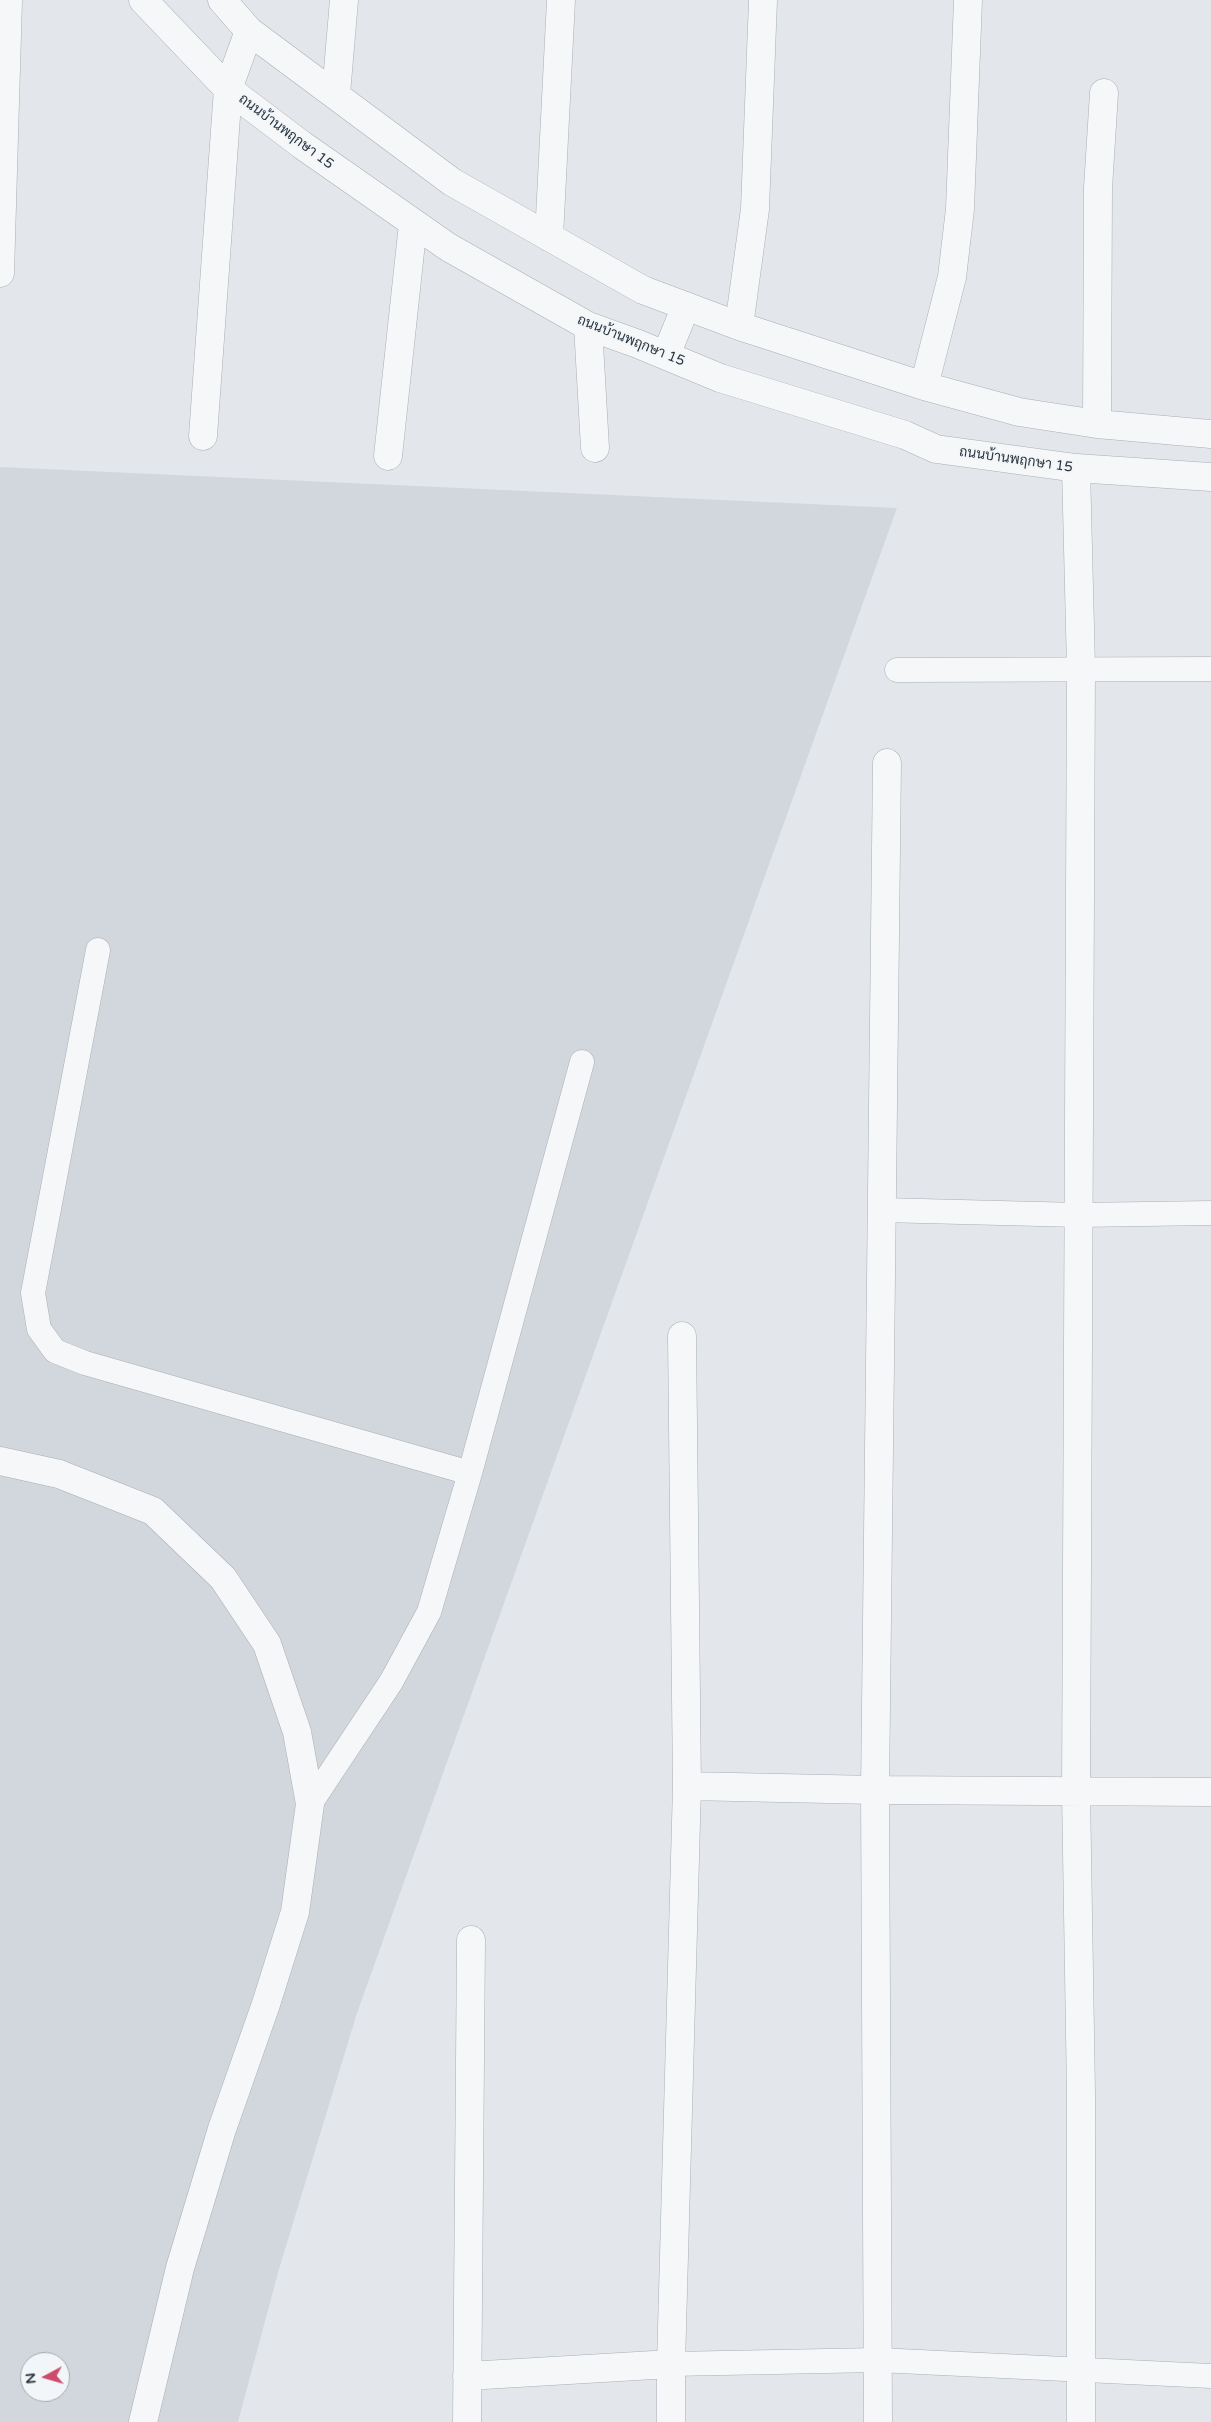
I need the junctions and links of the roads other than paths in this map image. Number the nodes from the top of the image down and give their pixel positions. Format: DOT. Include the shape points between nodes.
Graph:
graph roads {
  1 [pos="8,0"];
  2 [pos="143,0"];
  3 [pos="222,0"];
  4 [pos="344,0"];
  5 [pos="561,0"];
  6 [pos="763,0"];
  7 [pos="968,0"];
  8 [pos="249,31"];
  9 [pos="228,89"];
  10 [pos="1104,93"];
  11 [pos="336,94"];
  12 [pos="413,224"];
  13 [pos="549,237"];
  14 [pos="0,272"];
  15 [pos="686,306"];
  16 [pos="588,326"];
  17 [pos="738,326"];
  18 [pos="666,355"];
  19 [pos="924,386"];
  20 [pos="1097,424"];
  21 [pos="1211,434"];
  22 [pos="202,436"];
  23 [pos="595,448"];
  24 [pos="388,456"];
  25 [pos="1076,468"];
  26 [pos="1211,476"];
  27 [pos="1081,668"];
  28 [pos="1211,669"];
  29 [pos="897,670"];
  30 [pos="887,763"];
  31 [pos="98,950"];
  32 [pos="582,1062"];
  33 [pos="882,1210"];
  34 [pos="1211,1213"];
  35 [pos="1079,1215"];
  36 [pos="682,1336"];
  37 [pos="0,1461"];
  38 [pos="470,1473"];
  39 [pos="688,1786"];
  40 [pos="875,1790"];
  41 [pos="1076,1791"];
  42 [pos="1211,1792"];
  43 [pos="310,1804"];
  44 [pos="471,1940"];
  45 [pos="878,2360"];
  46 [pos="671,2364"];
  47 [pos="1080,2371"];
  48 [pos="467,2376"];
  49 [pos="1211,2376"];
  50 [pos="144,2422"];
  51 [pos="467,2422"];
  52 [pos="671,2422"];
  53 [pos="878,2422"];
  54 [pos="1081,2422"];
  1 -- 14 [label="street"];
  2 -- 9 [label="street, ถนนบ้านพฤกษา 15"];
  3 -- 8 [label="street"];
  4 -- 11 [label="street"];
  5 -- 13 [label="street"];
  6 -- 17 [label="street" via="755,209"];
  7 -- 19 [label="street" via="960,209 952,277"];
  8 -- 9 [label="street"];
  8 -- 11 [label="street"];
  9 -- 12 [label="street, ถนนบ้านพฤกษา 15"];
  9 -- 22 [label="street"];
  10 -- 20 [label="street" via="1098,188"];
  11 -- 13 [label="street" via="452,182"];
  12 -- 16 [label="street, ถนนบ้านพฤกษา 15"];
  12 -- 24 [label="street"];
  13 -- 15 [label="street" via="643,290"];
  15 -- 17 [label="street"];
  15 -- 18 [label="street"];
  16 -- 18 [label="street, ถนนบ้านพฤกษา 15"];
  16 -- 23 [label="street"];
  17 -- 19 [label="street"];
  18 -- 25 [label="street, ถนนบ้านพฤกษา 15" via="720,378 904,435 936,449"];
  19 -- 20 [label="street" via="1019,412"];
  20 -- 21 [label="street"];
  25 -- 26 [label="street, ถนนบ้านพฤกษา 15"];
  25 -- 27 [label="street"];
  27 -- 28 [label="lane"];
  27 -- 29 [label="lane"];
  27 -- 35 [label="street"];
  30 -- 33 [label="street"];
  31 -- 38 [label="lane" via="33,1293 38,1329 55,1351 85,1364"];
  32 -- 38 [label="lane"];
  33 -- 35 [label="lane"];
  33 -- 40 [label="street"];
  34 -- 35 [label="lane"];
  35 -- 41 [label="street"];
  36 -- 39 [label="street"];
  37 -- 43 [label="street" via="59,1474 153,1511 223,1578 267,1644 297,1732"];
  38 -- 43 [label="lane" via="429,1612 391,1682"];
  39 -- 40 [label="street"];
  39 -- 46 [label="street"];
  40 -- 41 [label="street"];
  40 -- 45 [label="street"];
  41 -- 42 [label="street"];
  41 -- 47 [label="street" via="1081,2094"];
  43 -- 50 [label="street" via="295,1912 222,2129 180,2268"];
  44 -- 48 [label="street"];
  45 -- 46 [label="lane"];
  45 -- 47 [label="lane"];
  45 -- 53 [label="street"];
  46 -- 48 [label="street"];
  46 -- 52 [label="street"];
  47 -- 49 [label="lane"];
  47 -- 54 [label="street"];
  48 -- 51 [label="street"];
}
